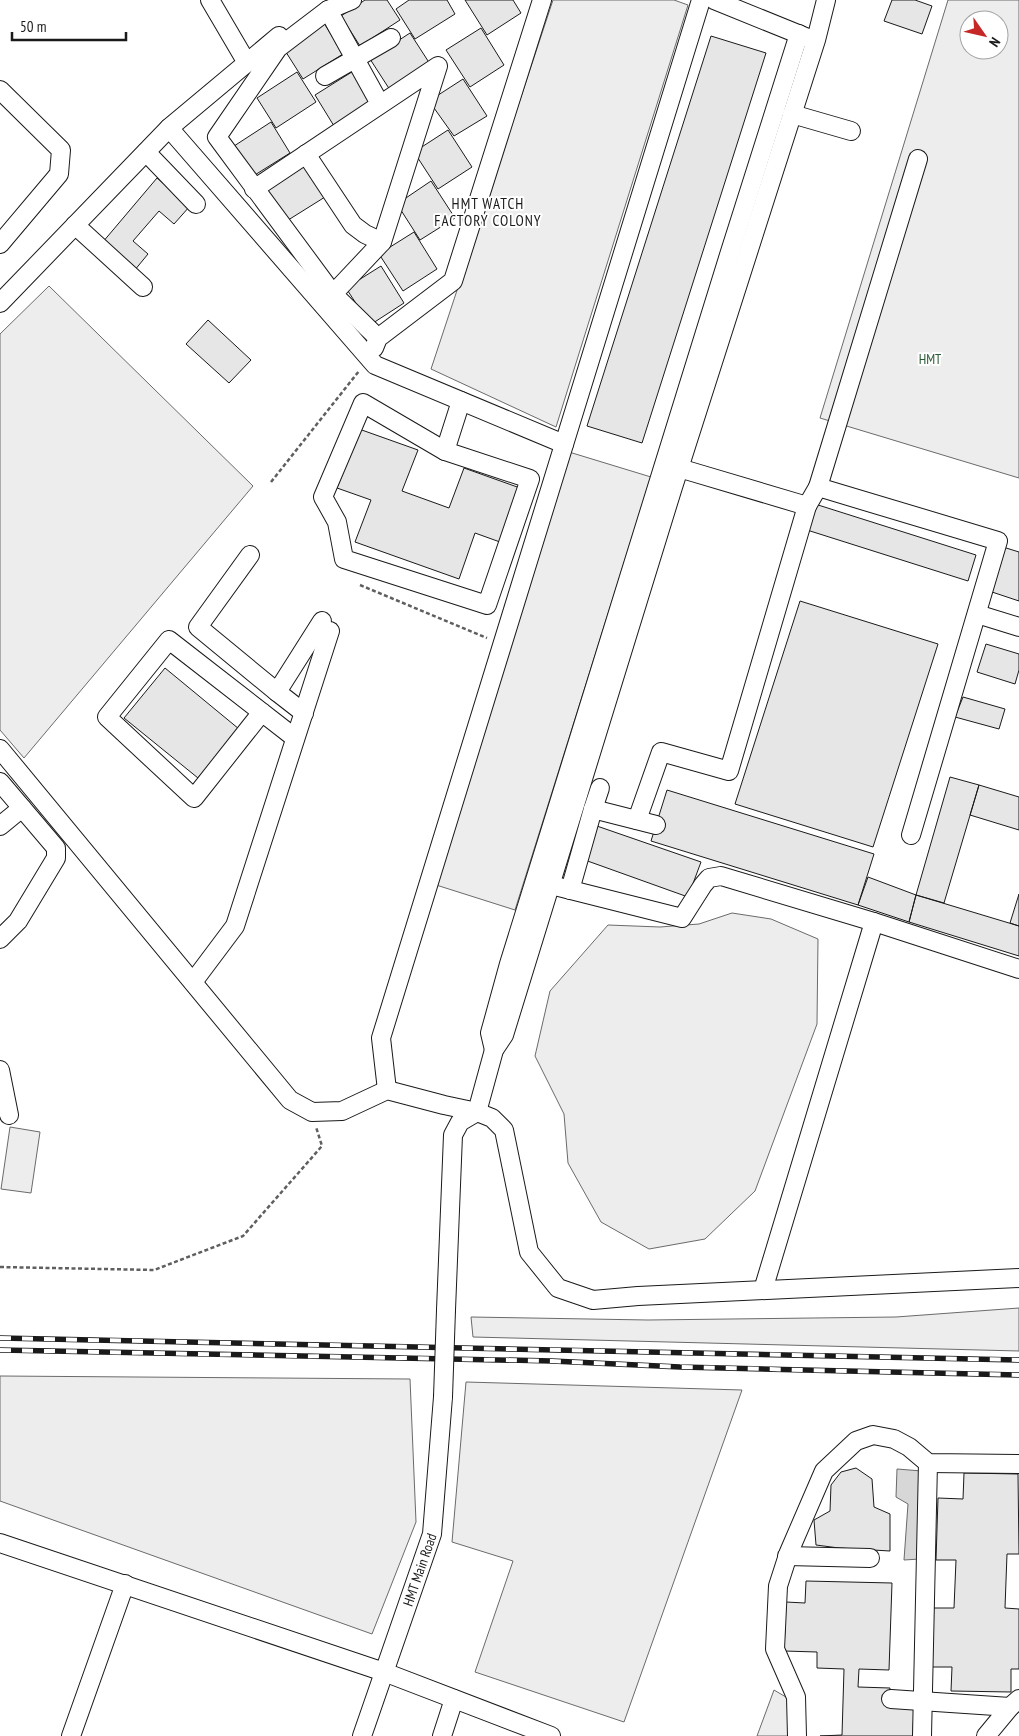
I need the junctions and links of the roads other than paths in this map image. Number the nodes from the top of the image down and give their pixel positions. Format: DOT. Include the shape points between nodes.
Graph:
graph roads {
  1 [pos="210,0"];
  2 [pos="352,0"];
  3 [pos="542,0"];
  4 [pos="701,0"];
  5 [pos="714,0"];
  6 [pos="826,0"];
  7 [pos="326,5"];
  8 [pos="799,34"];
  9 [pos="390,38"];
  10 [pos="816,40"];
  11 [pos="355,59"];
  12 [pos="247,63"];
  13 [pos="326,76"];
  14 [pos="0,90"];
  15 [pos="380,104"];
  16 [pos="792,114"];
  17 [pos="169,128"];
  18 [pos="851,131"];
  19 [pos="146,152"];
  20 [pos="306,154"];
  21 [pos="918,159"];
  22 [pos="254,189"];
  23 [pos="196,204"];
  24 [pos="75,225"];
  25 [pos="382,242"];
  26 [pos="0,244"];
  27 [pos="729,255"];
  28 [pos="746,261"];
  29 [pos="144,288"];
  30 [pos="333,294"];
  31 [pos="0,303"];
  32 [pos="378,338"];
  33 [pos="369,358"];
  34 [pos="461,401"];
  35 [pos="564,444"];
  36 [pos="446,451"];
  37 [pos="680,468"];
  38 [pos="818,487"];
  39 [pos="807,506"];
  40 [pos="250,555"];
  41 [pos="977,614"];
  42 [pos="1019,626"];
  43 [pos="277,692"];
  44 [pos="262,712"];
  45 [pos="304,713"];
  46 [pos="295,738"];
  47 [pos="0,749"];
  48 [pos="0,782"];
  49 [pos="600,788"];
  50 [pos="22,808"];
  51 [pos="593,808"];
  52 [pos="637,820"];
  53 [pos="656,825"];
  54 [pos="0,826"];
  55 [pos="911,835"];
  56 [pos="550,885"];
  57 [pos="570,890"];
  58 [pos="874,922"];
  59 [pos="0,938"];
  60 [pos="1019,969"];
  61 [pos="193,982"];
  62 [pos="494,1050"];
  63 [pos="0,1070"];
  64 [pos="387,1090"];
  65 [pos="477,1112"];
  66 [pos="9,1115"];
  67 [pos="1019,1278"];
  68 [pos="763,1290"];
  69 [pos="928,1463"];
  70 [pos="1019,1464"];
  71 [pos="0,1543"];
  72 [pos="787,1556"];
  73 [pos="870,1558"];
  74 [pos="124,1584"];
  75 [pos="384,1672"];
  76 [pos="454,1699"];
  77 [pos="891,1699"];
  78 [pos="923,1702"];
  79 [pos="1014,1703"];
  80 [pos="71,1736"];
  81 [pos="362,1736"];
  82 [pos="442,1736"];
  83 [pos="551,1736"];
  84 [pos="797,1736"];
  85 [pos="922,1736"];
  86 [pos="986,1736"];
  1 -- 12 [label="street"];
  2 -- 7 [label="street"];
  3 -- 32 [label="street" via="453,281"];
  4 -- 35 [label="street"];
  5 -- 8 [label="street"];
  6 -- 10 [label="street"];
  7 -- 11 [label="street"];
  7 -- 12 [label="street" via="320,2"];
  7 -- 22 [label="street" via="278,48 217,137"];
  8 -- 10 [label="street"];
  8 -- 27 [label="street"];
  9 -- 11 [label="street"];
  10 -- 16 [label="street"];
  11 -- 13 [label="street"];
  11 -- 15 [label="street"];
  12 -- 17 [label="street"];
  14 -- 26 [label="street" via="61,150 59,174"];
  15 -- 20 [label="street"];
  15 -- 25 [label="street" via="438,66"];
  16 -- 18 [label="street"];
  16 -- 28 [label="street"];
  17 -- 19 [label="street"];
  17 -- 33 [label="street"];
  19 -- 23 [label="street"];
  19 -- 24 [label="street"];
  20 -- 22 [label="street"];
  20 -- 25 [label="street" via="353,225"];
  21 -- 38 [label="street"];
  22 -- 30 [label="street"];
  24 -- 29 [label="street"];
  24 -- 31 [label="street"];
  25 -- 30 [label="street"];
  27 -- 28 [label="street"];
  27 -- 62 [label="street" via="509,964 490,1033"];
  28 -- 37 [label="street"];
  30 -- 32 [label="street"];
  32 -- 33 [label="street"];
  33 -- 34 [label="street" via="375,365"];
  34 -- 35 [label="street"];
  34 -- 36 [label="street"];
  35 -- 64 [label="street" via="381,1038"];
  36 -- 36 [label="street" via="530,479 487,605 344,559 337,522 323,497 363,403"];
  37 -- 39 [label="street"];
  37 -- 56 [label="street"];
  38 -- 39 [label="street"];
  38 -- 41 [label="street" via="998,541"];
  39 -- 52 [label="street" via="730,771 661,752"];
  40 -- 43 [label="street" via="198,626"];
  41 -- 42 [label="street"];
  41 -- 55 [label="street"];
  43 -- 45 [label="street"];
  43 -- 45 [label="street" via="326,626"];
  44 -- 44 [label="street" via="169,640 106,717 194,798"];
  44 -- 46 [label="street"];
  45 -- 46 [label="street"];
  46 -- 61 [label="street" via="235,926"];
  47 -- 61 [label="street"];
  48 -- 50 [label="street"];
  49 -- 51 [label="street"];
  50 -- 54 [label="street"];
  50 -- 59 [label="street" via="57,853 18,921"];
  51 -- 52 [label="street"];
  51 -- 57 [label="street"];
  52 -- 53 [label="street"];
  56 -- 57 [label="street"];
  56 -- 62 [label="street" via="504,1035"];
  57 -- 58 [label="street" via="682,918 709,878 721,876"];
  58 -- 60 [label="street"];
  58 -- 68 [label="street"];
  61 -- 64 [label="street" via="290,1100 312,1112 342,1111"];
  62 -- 65 [label="street"];
  63 -- 66 [label="street"];
  64 -- 65 [label="street"];
  65 -- 68 [label="street" via="492,1118 504,1130 529,1252 558,1288 593,1300"];
  65 -- 75 [label="street, HMT Main Road, bridge" via="460,1122 453,1135 443,1397 432,1534"];
  67 -- 68 [label="street"];
  69 -- 70 [label="street"];
  69 -- 72 [label="street" via="894,1439 873,1436 856,1440 824,1471"];
  69 -- 78 [label="street"];
  71 -- 74 [label="street"];
  72 -- 73 [label="street"];
  72 -- 84 [label="street" via="778,1586 775,1649 796,1697"];
  74 -- 75 [label="street"];
  74 -- 80 [label="street"];
  75 -- 76 [label="street"];
  75 -- 81 [label="street, HMT Main Road"];
  76 -- 82 [label="street"];
  76 -- 83 [label="street"];
  77 -- 78 [label="street"];
  78 -- 79 [label="street"];
  78 -- 85 [label="street"];
  79 -- 86 [label="street"];
}
